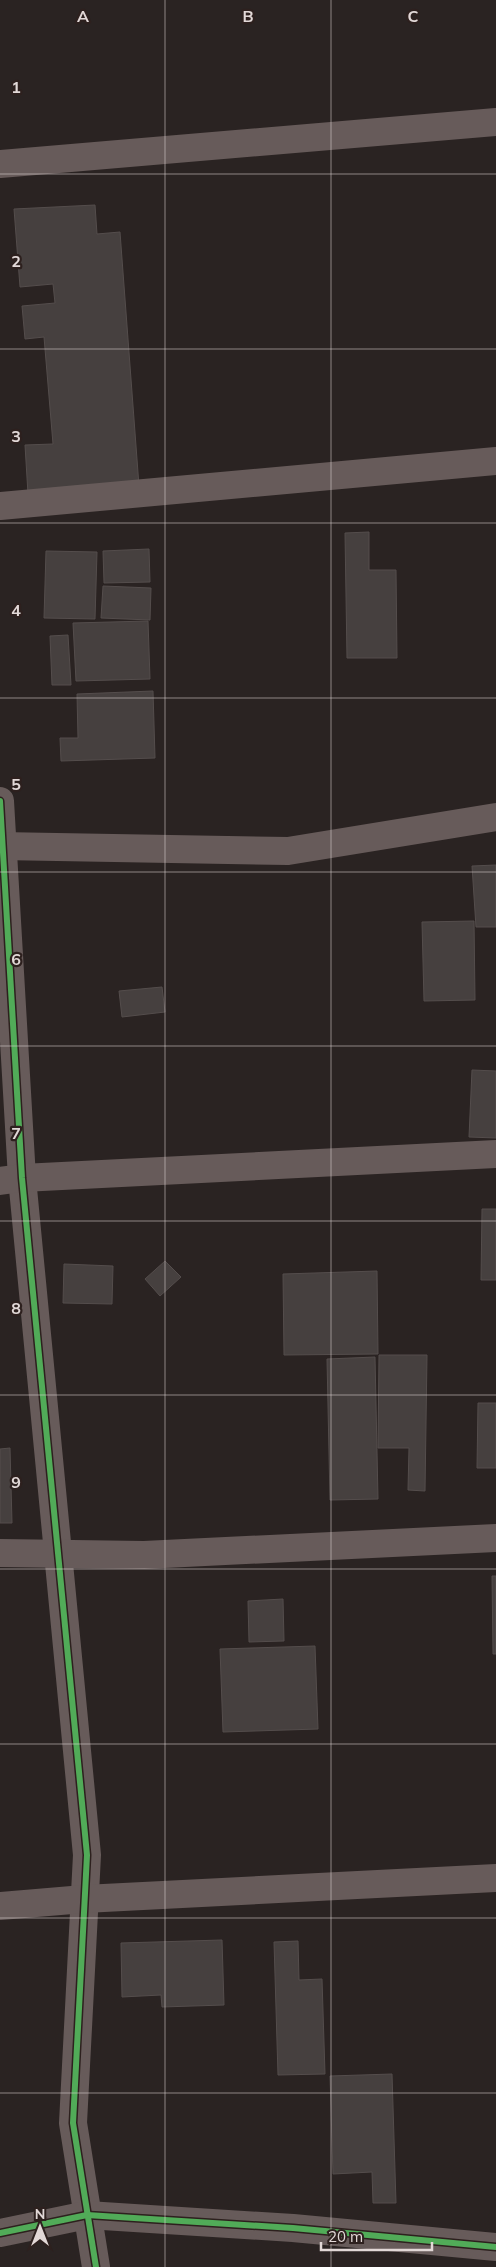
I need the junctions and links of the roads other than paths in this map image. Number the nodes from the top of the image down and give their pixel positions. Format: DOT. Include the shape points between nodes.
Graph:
graph roads {
  1 [pos="496,122"];
  2 [pos="0,164"];
  3 [pos="496,461"];
  4 [pos="0,506"];
  5 [pos="0,801"];
  6 [pos="496,818"];
  7 [pos="1,846"];
  8 [pos="496,1154"];
  9 [pos="11,1179"];
  10 [pos="496,1538"];
  11 [pos="0,1554"];
  12 [pos="58,1554"];
  13 [pos="496,1878"];
  14 [pos="84,1900"];
  15 [pos="0,1906"];
  16 [pos="87,2215"];
  17 [pos="0,2233"];
  18 [pos="496,2247"];
  19 [pos="96,2267"];
  1 -- 2 [label="street"];
  3 -- 4 [label="street"];
  5 -- 7 [label="street"];
  6 -- 7 [label="street" via="288,851"];
  7 -- 9 [label="street"];
  8 -- 9 [label="street"];
  9 -- 12 [label="street"];
  10 -- 12 [label="street" via="144,1555"];
  11 -- 12 [label="street"];
  12 -- 14 [label="street" via="87,1855"];
  13 -- 14 [label="street"];
  14 -- 15 [label="street"];
  14 -- 16 [label="street" via="73,2123"];
  16 -- 17 [label="street"];
  16 -- 18 [label="street" via="293,2228"];
  16 -- 19 [label="street"];
}
